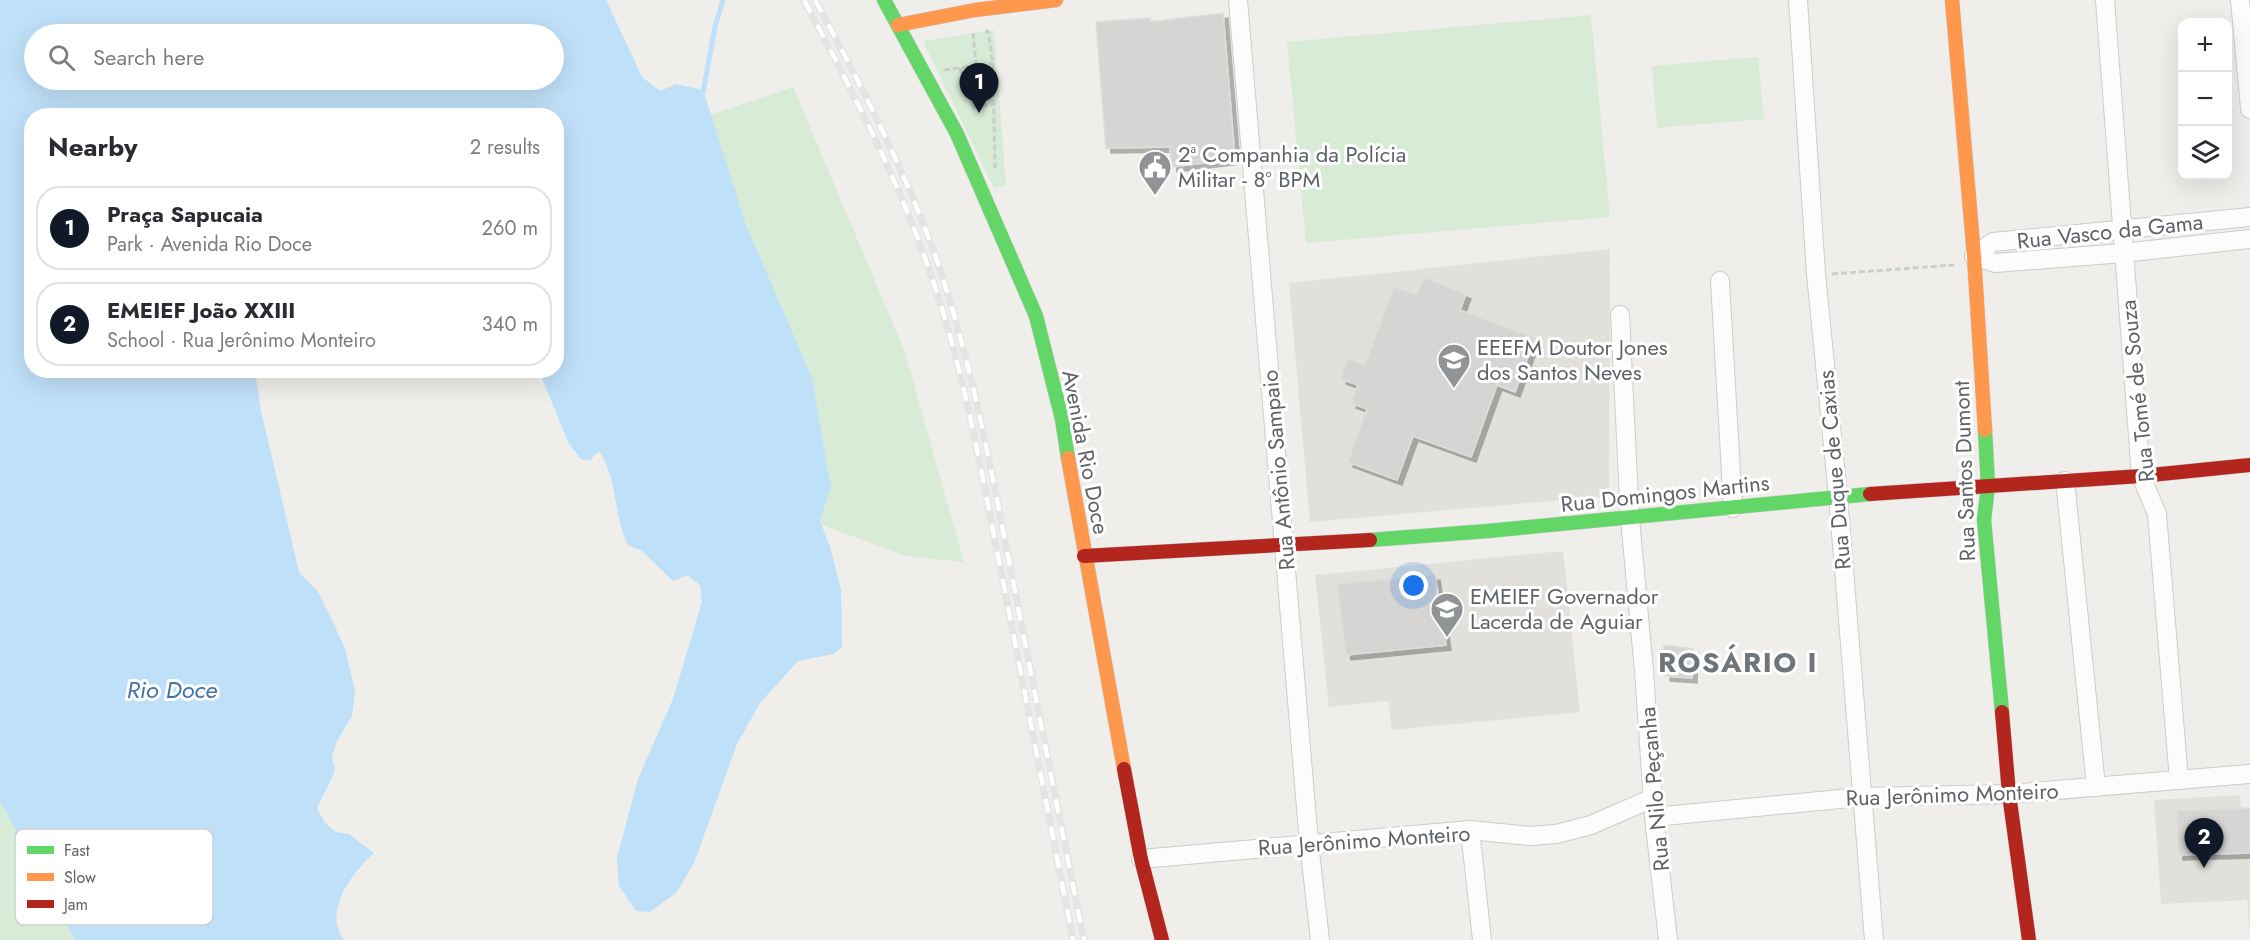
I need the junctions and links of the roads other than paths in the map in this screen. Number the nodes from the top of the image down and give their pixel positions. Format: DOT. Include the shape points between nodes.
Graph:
graph roads {
  1 [pos="884,0"];
  2 [pos="1056,0"];
  3 [pos="1238,0"];
  4 [pos="1798,0"];
  5 [pos="1952,0"];
  6 [pos="2105,0"];
  7 [pos="2240,0"];
  8 [pos="975,5"];
  9 [pos="898,25"];
  10 [pos="2250,110"];
  11 [pos="2250,217"];
  12 [pos="2121,229"];
  13 [pos="2250,239"];
  14 [pos="2123,253"];
  15 [pos="1974,256"];
  16 [pos="1720,281"];
  17 [pos="1620,315"];
  18 [pos="2250,465"];
  19 [pos="2141,476"];
  20 [pos="2065,481"];
  21 [pos="1988,486"];
  22 [pos="1838,496"];
  23 [pos="1733,508"];
  24 [pos="1630,519"];
  25 [pos="1284,546"];
  26 [pos="1084,556"];
  27 [pos="2250,774"];
  28 [pos="2180,780"];
  29 [pos="2096,787"];
  30 [pos="2009,794"];
  31 [pos="1861,796"];
  32 [pos="1653,798"];
  33 [pos="1654,817"];
  34 [pos="1470,830"];
  35 [pos="1309,843"];
  36 [pos="1141,859"];
  37 [pos="1161,940"];
  38 [pos="1320,940"];
  39 [pos="1482,940"];
  40 [pos="1668,940"];
  41 [pos="1874,940"];
  42 [pos="2029,940"];
  1 -- 9 [label="street, Avenida Rio Doce"];
  2 -- 8 [label="street"];
  3 -- 25 [label="street, Rua Antônio Sampaio"];
  4 -- 22 [label="street, Rua Duque de Caxias" via="1816,274"];
  5 -- 15 [label="street, Rua Santos Dumont"];
  6 -- 12 [label="street, Rua Tomé de Souza"];
  7 -- 10 [label="street"];
  8 -- 9 [label="street"];
  9 -- 26 [label="street, Avenida Rio Doce" via="957,134 1036,316 1062,419"];
  11 -- 12 [label="street, Rua Vasco da Gama"];
  12 -- 14 [label="street, Rua Tomé de Souza"];
  12 -- 15 [label="street, Rua Vasco da Gama" via="1993,242"];
  13 -- 14 [label="street, Rua Vasco da Gama"];
  14 -- 15 [label="street, Rua Vasco da Gama" via="1995,263"];
  14 -- 19 [label="street, Rua Tomé de Souza"];
  15 -- 21 [label="street, Rua Santos Dumont"];
  16 -- 23 [label="street"];
  17 -- 24 [label="street, Rua Nilo Peçanha"];
  18 -- 19 [label="street, Rua Domingos Martins"];
  19 -- 20 [label="street, Rua Domingos Martins"];
  19 -- 28 [label="street, Rua Tomé de Souza" via="2157,514"];
  20 -- 21 [label="street, Rua Domingos Martins"];
  20 -- 29 [label="street"];
  21 -- 22 [label="street, Rua Domingos Martins"];
  21 -- 30 [label="street, Rua Santos Dumont" via="1984,520"];
  22 -- 23 [label="street, Rua Domingos Martins"];
  22 -- 31 [label="street, Rua Duque de Caxias"];
  23 -- 24 [label="street, Rua Domingos Martins"];
  24 -- 25 [label="street, Rua Domingos Martins"];
  24 -- 32 [label="street, Rua Nilo Peçanha"];
  25 -- 26 [label="street, Rua Domingos Martins"];
  25 -- 35 [label="street, Rua Antônio Sampaio"];
  26 -- 36 [label="street, Avenida Rio Doce"];
  27 -- 28 [label="street, Rua Jerônimo Monteiro"];
  28 -- 29 [label="street, Rua Jerônimo Monteiro"];
  29 -- 30 [label="street, Rua Jerônimo Monteiro"];
  30 -- 31 [label="street, Rua Jerônimo Monteiro"];
  30 -- 42 [label="street, Rua Santos Dumont"];
  31 -- 33 [label="street, Rua Jerônimo Monteiro"];
  31 -- 41 [label="street, Rua Duque de Caxias"];
  32 -- 33 [label="street, Rua Nilo Peçanha"];
  32 -- 34 [label="street, Rua Jerônimo Monteiro" via="1591,825 1556,834 1530,836"];
  33 -- 40 [label="street, Rua Nilo Peçanha"];
  34 -- 35 [label="street, Rua Jerônimo Monteiro"];
  34 -- 39 [label="street"];
  35 -- 36 [label="street, Rua Jerônimo Monteiro"];
  35 -- 38 [label="street, Rua Antônio Sampaio"];
  36 -- 37 [label="street, Avenida Rio Doce"];
}
